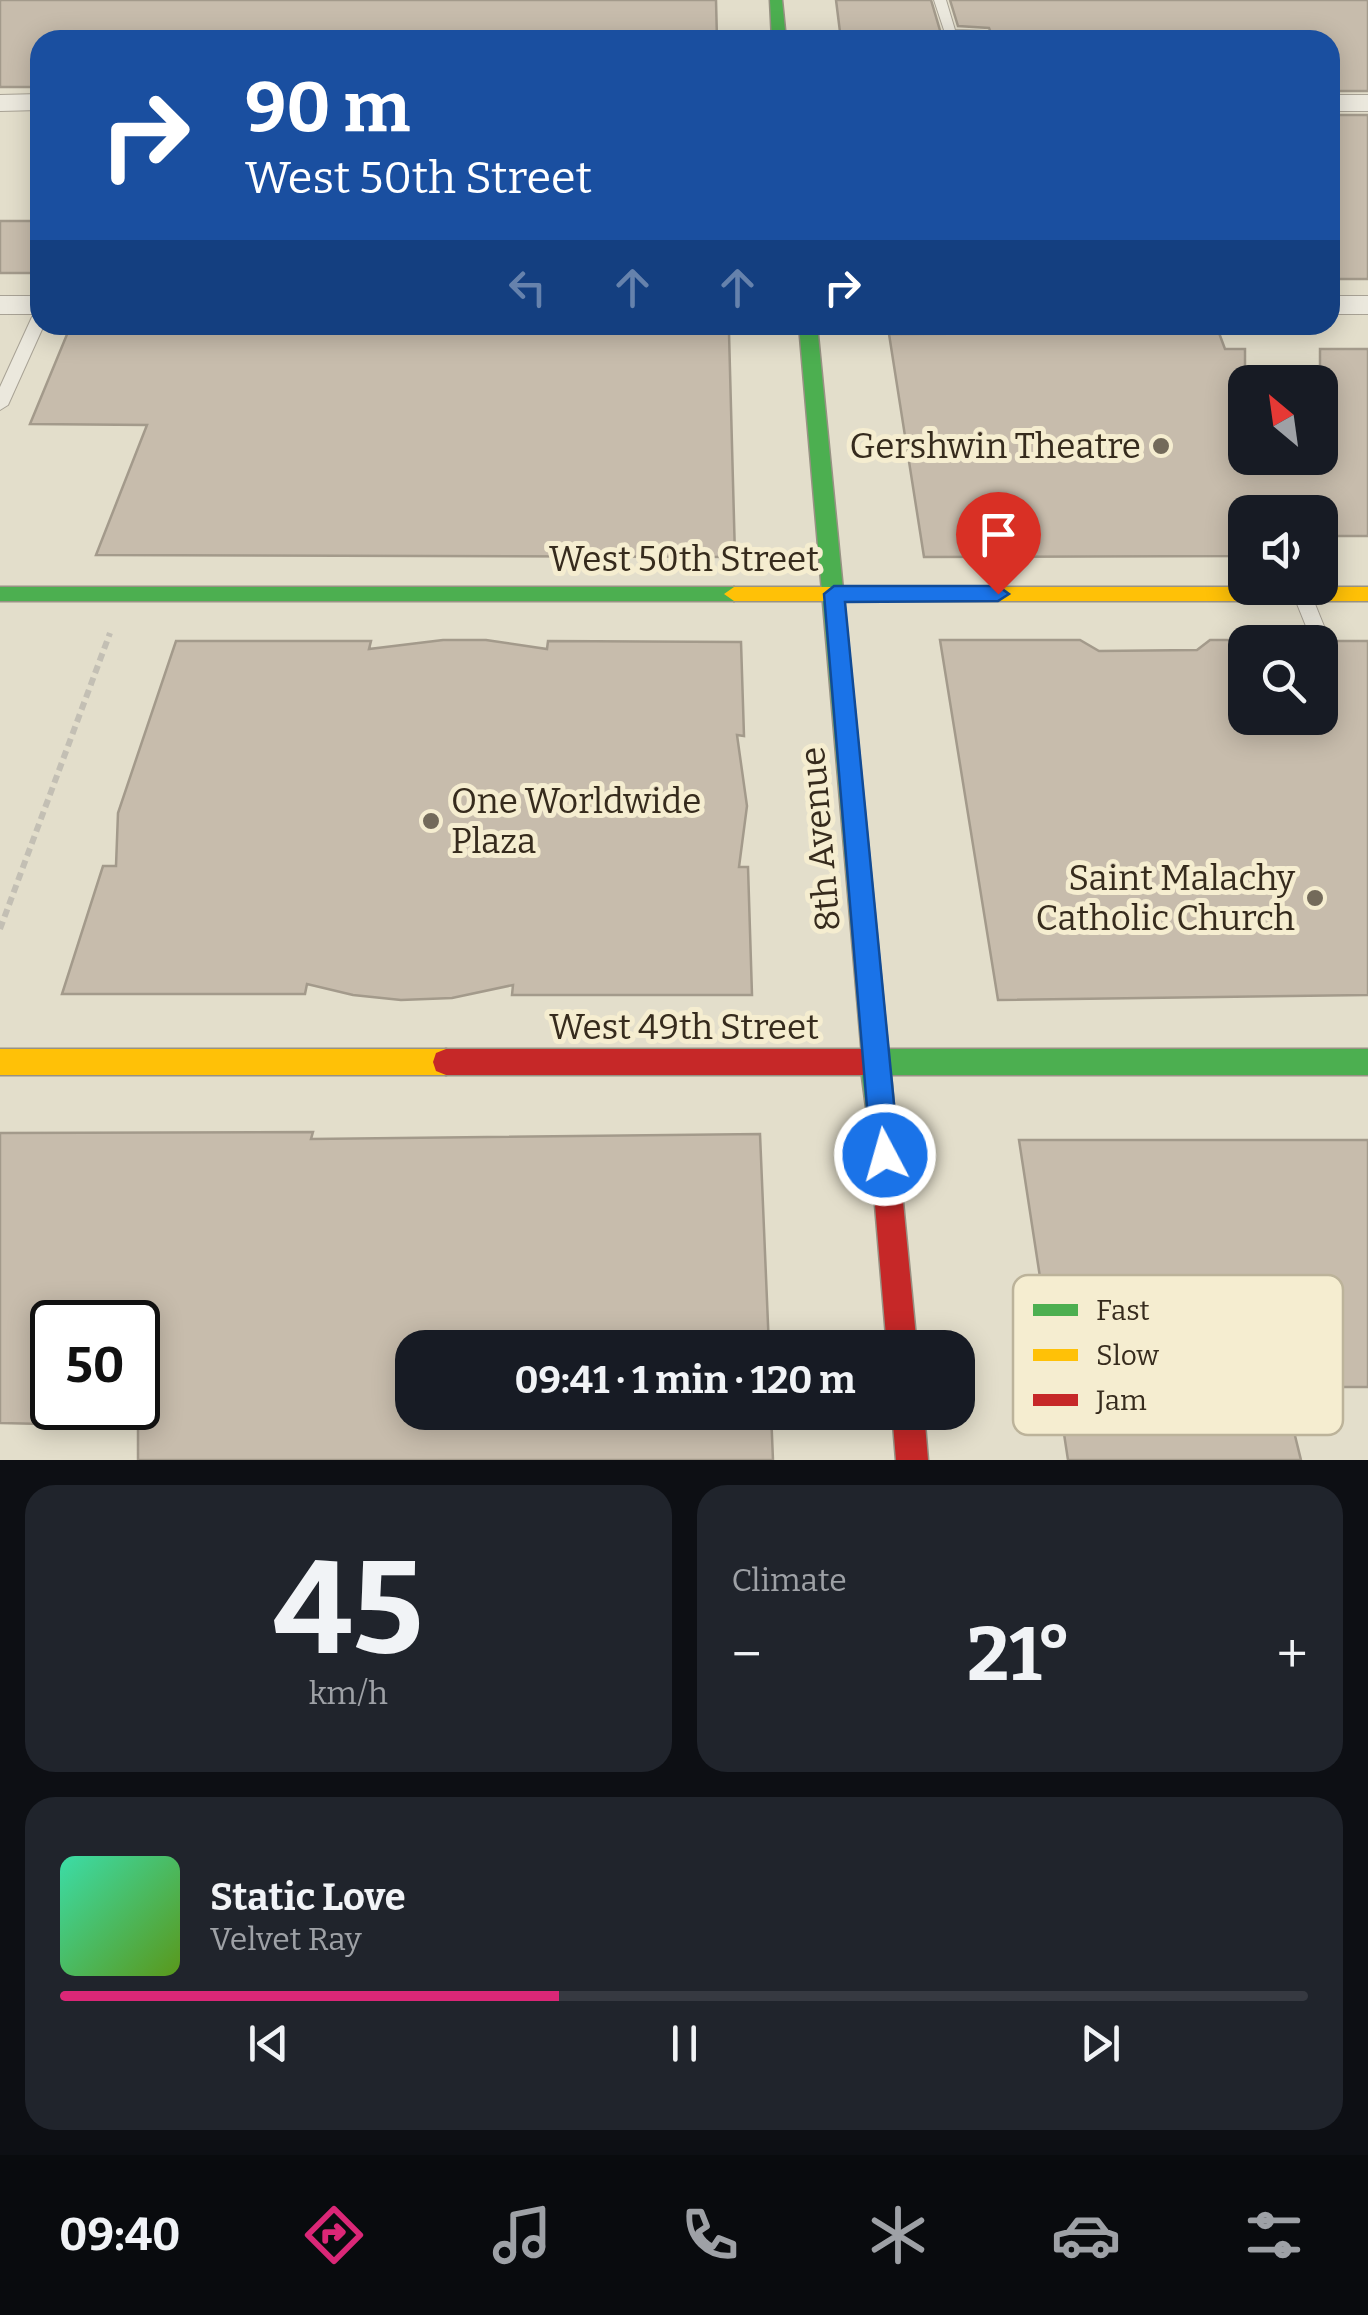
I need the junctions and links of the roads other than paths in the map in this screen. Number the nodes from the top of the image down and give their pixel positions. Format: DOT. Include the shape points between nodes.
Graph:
graph roads {
  1 [pos="776,0"];
  2 [pos="940,0"];
  3 [pos="778,30"];
  4 [pos="949,30"];
  5 [pos="0,102"];
  6 [pos="30,102"];
  7 [pos="1340,103"];
  8 [pos="1368,103"];
  9 [pos="0,305"];
  10 [pos="30,305"];
  11 [pos="1340,305"];
  12 [pos="1368,305"];
  13 [pos="32,335"];
  14 [pos="809,335"];
  15 [pos="0,405"];
  16 [pos="0,594"];
  17 [pos="834,594"];
  18 [pos="1228,594"];
  19 [pos="1338,594"];
  20 [pos="1368,594"];
  21 [pos="0,1062"];
  22 [pos="875,1062"];
  23 [pos="1368,1062"];
  24 [pos="900,1330"];
  25 [pos="910,1430"];
  26 [pos="912,1460"];
  1 -- 3 [label="main road"];
  2 -- 4 [label="lane"];
  5 -- 6 [label="street"];
  7 -- 8 [label="street"];
  9 -- 10 [label="street"];
  11 -- 12 [label="street"];
  13 -- 15 [label="lane"];
  14 -- 17 [label="main road, 8th Avenue"];
  16 -- 17 [label="main road, West 50th Street"];
  17 -- 18 [label="main road, West 50th Street"];
  17 -- 22 [label="main road, 8th Avenue"];
  19 -- 20 [label="main road, West 50th Street"];
  21 -- 22 [label="main road, West 49th Street"];
  22 -- 23 [label="main road, West 49th Street"];
  22 -- 24 [label="main road, 8th Avenue"];
  25 -- 26 [label="main road"];
}
